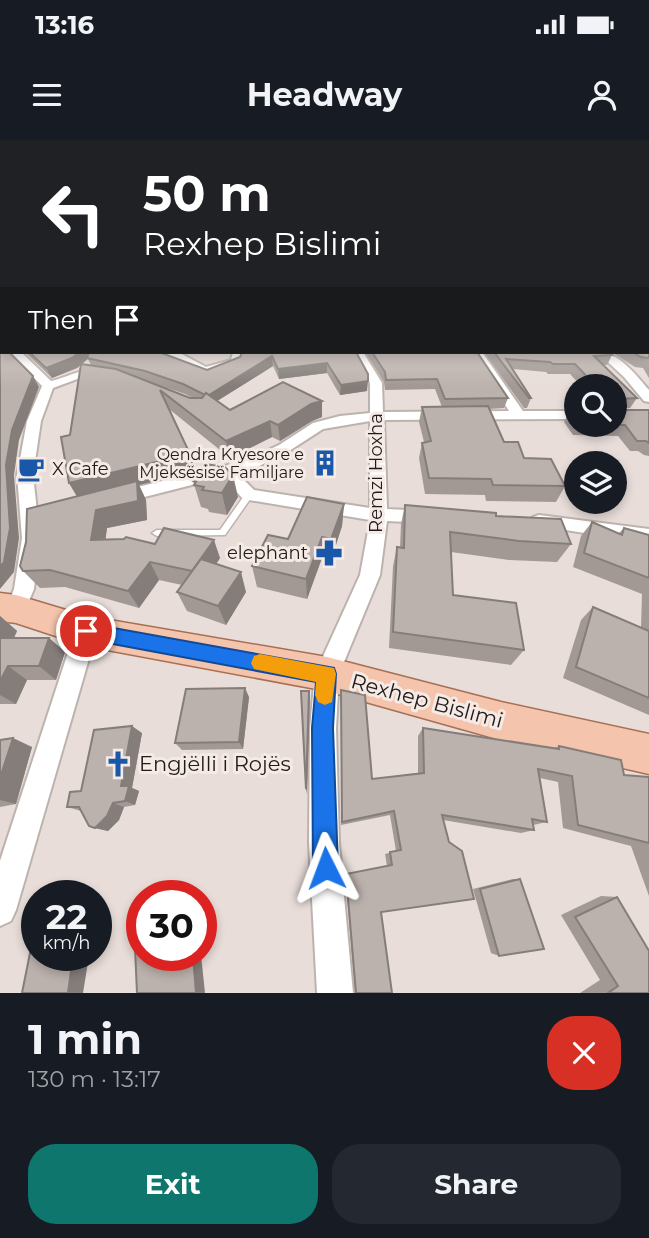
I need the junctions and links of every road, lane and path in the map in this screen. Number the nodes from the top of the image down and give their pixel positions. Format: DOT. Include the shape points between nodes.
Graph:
graph roads {
  1 [pos="17,354"];
  2 [pos="174,354"];
  3 [pos="238,354"];
  4 [pos="359,354"];
  5 [pos="478,354"];
  6 [pos="604,354"];
  7 [pos="122,380"];
  8 [pos="48,385"];
  9 [pos="649,398"];
  10 [pos="564,415"];
  11 [pos="377,416"];
  12 [pos="520,417"];
  13 [pos="225,470"];
  14 [pos="249,495"];
  15 [pos="96,503"];
  16 [pos="380,515"];
  17 [pos="447,517"];
  18 [pos="527,521"];
  19 [pos="157,533"];
  20 [pos="649,536"];
  21 [pos="8,608"];
  22 [pos="86,631"];
  23 [pos="327,674"];
  24 [pos="649,754"];
  25 [pos="0,910"];
  26 [pos="335,993"];
  1 -- 8 [label="street"];
  2 -- 3 [label="street" via="213,371 237,362"];
  4 -- 11 [label="street, Remzi Hoxha" via="376,383"];
  5 -- 12 [label="street"];
  6 -- 9 [label="street"];
  7 -- 8 [label="street" via="83,374"];
  8 -- 21 [label="street" via="34,421 26,475 38,519 24,589"];
  10 -- 12 [label="street"];
  11 -- 12 [label="street"];
  11 -- 13 [label="street" via="318,426 262,459"];
  11 -- 16 [label="street, Remzi Hoxha"];
  13 -- 14 [label="street"];
  13 -- 15 [label="street"];
  14 -- 16 [label="street"];
  14 -- 19 [label="lane" via="222,533"];
  16 -- 17 [label="street"];
  16 -- 23 [label="street, Remzi Hoxha" via="370,575"];
  18 -- 20 [label="street"];
  21 -- 22 [label="main road, Rexhep Bislimi"];
  22 -- 23 [label="main road, Rexhep Bislimi"];
  22 -- 25 [label="street"];
  23 -- 24 [label="main road, Rexhep Bislimi" via="500,721"];
  23 -- 26 [label="street, Remzi Hoxha" via="324,844"];
}
